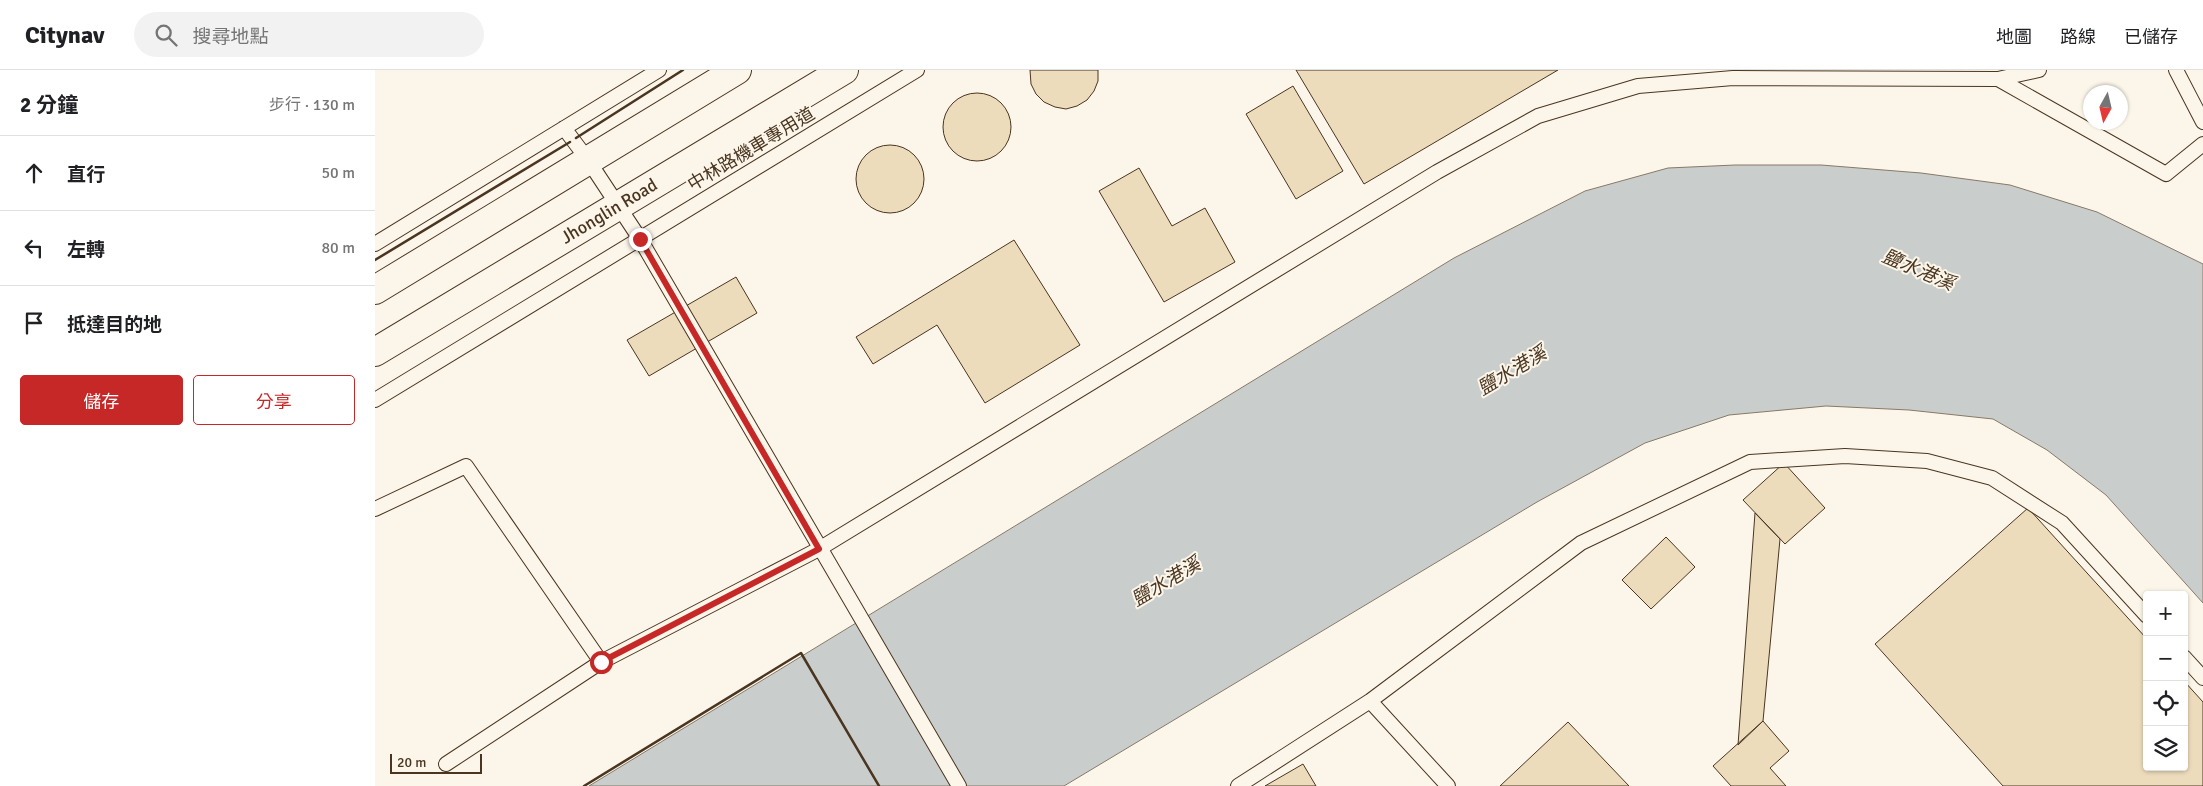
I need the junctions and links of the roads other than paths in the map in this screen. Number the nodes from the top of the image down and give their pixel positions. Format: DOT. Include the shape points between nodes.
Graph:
graph roads {
  1 [pos="659,70"];
  2 [pos="737,70"];
  3 [pos="844,70"];
  4 [pos="917,70"];
  5 [pos="2039,70"];
  6 [pos="2176,70"];
  7 [pos="1998,79"];
  8 [pos="2203,122"];
  9 [pos="564,128"];
  10 [pos="2203,144"];
  11 [pos="589,160"];
  12 [pos="617,206"];
  13 [pos="640,239"];
  14 [pos="375,244"];
  15 [pos="375,290"];
  16 [pos="375,352"];
  17 [pos="375,400"];
  18 [pos="375,509"];
  19 [pos="819,549"];
  20 [pos="2143,612"];
  21 [pos="2188,661"];
  22 [pos="601,662"];
  23 [pos="2203,678"];
  24 [pos="1370,701"];
  25 [pos="446,764"];
  26 [pos="959,786"];
  27 [pos="1238,786"];
  28 [pos="1448,786"];
  1 -- 9 [label="lane"];
  2 -- 11 [label="street"];
  3 -- 12 [label="street, Jhonglin Road"];
  4 -- 13 [label="lane, 中林路機車專用道"];
  5 -- 7 [label="lane"];
  6 -- 8 [label="lane"];
  7 -- 10 [label="lane" via="2166,174"];
  7 -- 19 [label="lane" via="1723,79 1638,86 1538,116 1437,172"];
  9 -- 11 [label="lane"];
  9 -- 14 [label="lane"];
  11 -- 12 [label="lane"];
  11 -- 15 [label="street"];
  12 -- 13 [label="lane"];
  12 -- 16 [label="street, Jhonglin Road"];
  13 -- 17 [label="lane, 中林路機車專用道"];
  13 -- 19 [label="lane"];
  18 -- 22 [label="lane" via="466,466"];
  19 -- 22 [label="lane"];
  19 -- 26 [label="lane"];
  20 -- 24 [label="lane" via="2062,524 1992,478 1927,461 1845,456 1750,462 1581,543"];
  21 -- 23 [label="lane"];
  22 -- 25 [label="lane"];
  24 -- 27 [label="lane"];
  24 -- 28 [label="lane"];
}
